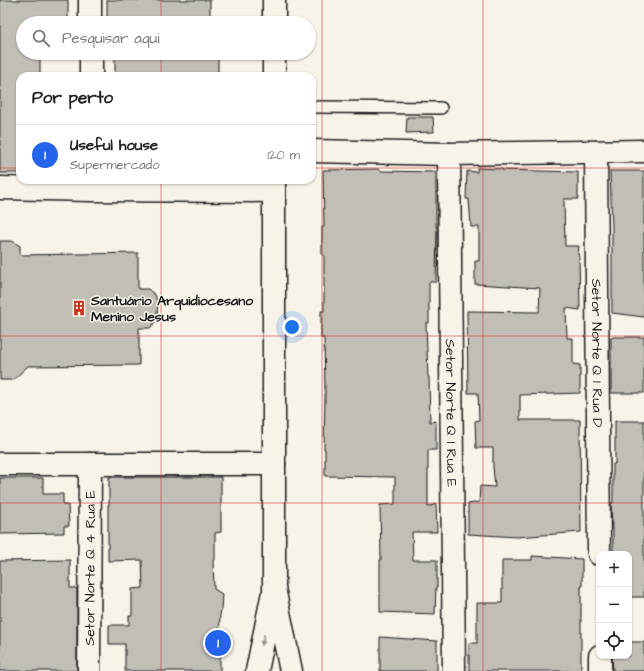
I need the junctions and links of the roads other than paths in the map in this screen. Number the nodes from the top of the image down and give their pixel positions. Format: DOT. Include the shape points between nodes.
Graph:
graph roads {
  1 [pos="90,0"];
  2 [pos="274,0"];
  3 [pos="90,16"];
  4 [pos="274,16"];
  5 [pos="91,60"];
  6 [pos="274,60"];
  7 [pos="91,72"];
  8 [pos="274,72"];
  9 [pos="316,107"];
  10 [pos="441,108"];
  11 [pos="644,150"];
  12 [pos="316,151"];
  13 [pos="596,152"];
  14 [pos="449,154"];
  15 [pos="91,185"];
  16 [pos="274,185"];
  17 [pos="0,188"];
  18 [pos="0,464"];
  19 [pos="90,464"];
  20 [pos="274,464"];
  21 [pos="599,551"];
  22 [pos="274,588"];
  23 [pos="600,659"];
  24 [pos="89,671"];
  25 [pos="257,671"];
  26 [pos="291,671"];
  27 [pos="454,671"];
  28 [pos="600,671"];
  1 -- 3 [label="street"];
  2 -- 4 [label="street"];
  5 -- 7 [label="street"];
  6 -- 8 [label="street"];
  9 -- 10 [label="lane"];
  11 -- 13 [label="street"];
  12 -- 14 [label="street"];
  13 -- 14 [label="street"];
  13 -- 21 [label="street, Setor Norte Q 1 Rua D"];
  14 -- 27 [label="street, Setor Norte Q 1 Rua E"];
  15 -- 16 [label="street"];
  15 -- 17 [label="street"];
  16 -- 20 [label="street"];
  18 -- 19 [label="street"];
  19 -- 20 [label="street"];
  19 -- 24 [label="street, Setor Norte Q 4 Rua E"];
  20 -- 22 [label="street"];
  22 -- 25 [label="street, one-way"];
  22 -- 26 [label="street"];
  23 -- 28 [label="street"];
}
